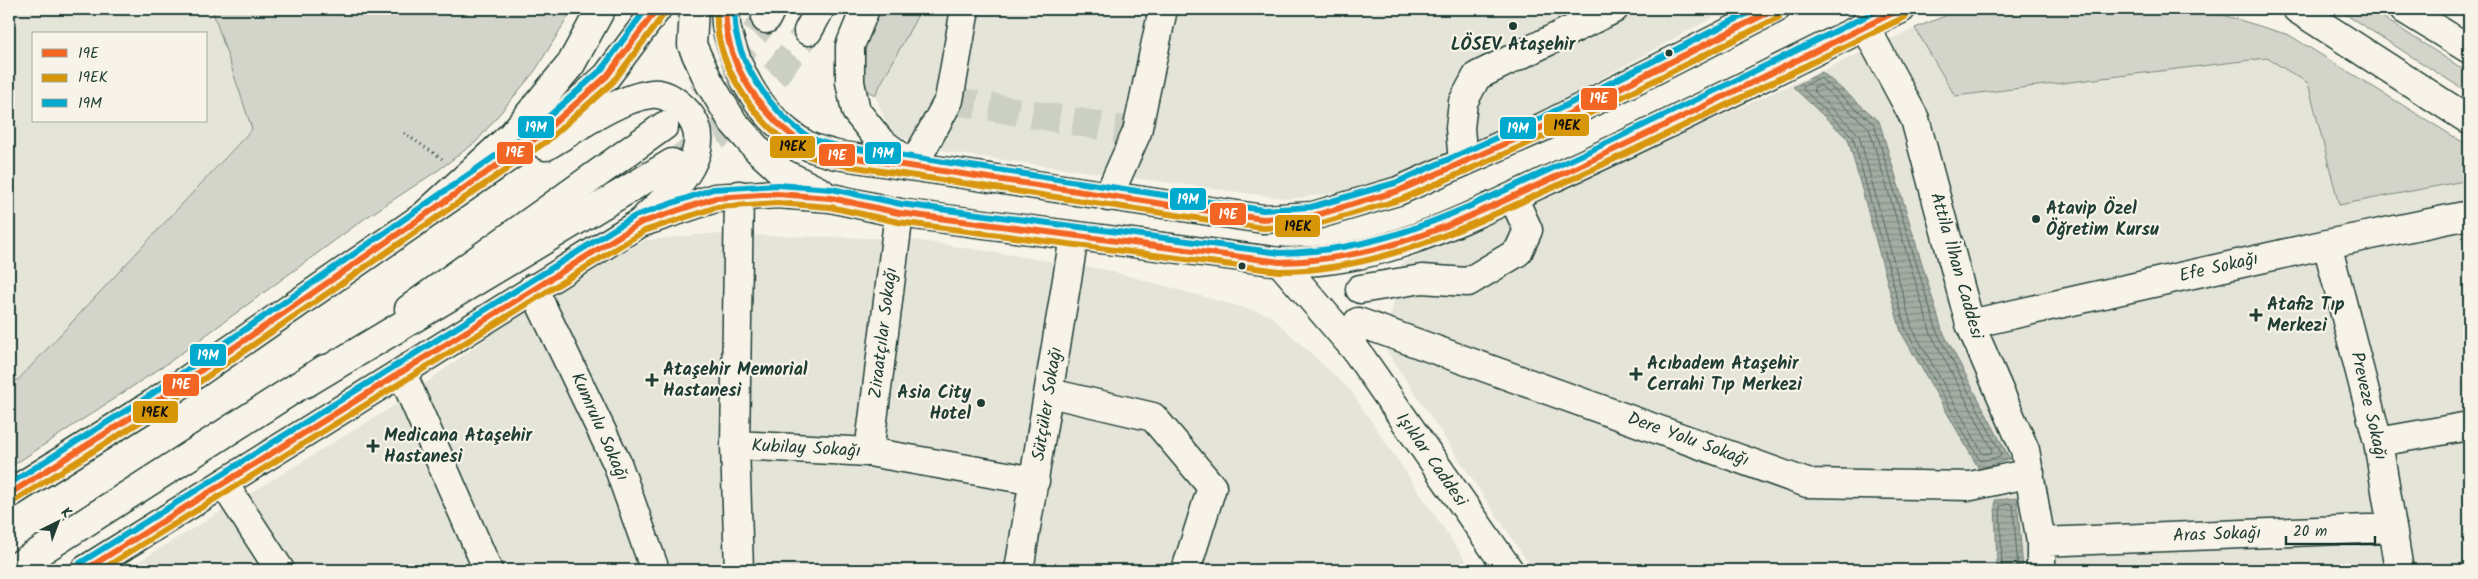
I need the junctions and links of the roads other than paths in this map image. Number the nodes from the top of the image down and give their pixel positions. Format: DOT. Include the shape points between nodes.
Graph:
graph roads {
  1 [pos="601,9"];
  2 [pos="657,9"];
  3 [pos="694,9"];
  4 [pos="726,9"];
  5 [pos="865,9"];
  6 [pos="966,9"];
  7 [pos="1163,9"];
  8 [pos="1614,9"];
  9 [pos="1775,9"];
  10 [pos="1901,9"];
  11 [pos="2297,9"];
  12 [pos="2404,9"];
  13 [pos="2425,18"];
  14 [pos="1865,26"];
  15 [pos="2469,49"];
  16 [pos="2469,120"];
  17 [pos="664,126"];
  18 [pos="1463,162"];
  19 [pos="672,163"];
  20 [pos="913,166"];
  21 [pos="739,195"];
  22 [pos="1108,196"];
  23 [pos="1513,197"];
  24 [pos="831,198"];
  25 [pos="427,213"];
  26 [pos="899,213"];
  27 [pos="2469,215"];
  28 [pos="640,223"];
  29 [pos="1074,237"];
  30 [pos="2327,244"];
  31 [pos="1362,255"];
  32 [pos="1280,262"];
  33 [pos="533,288"];
  34 [pos="1360,289"];
  35 [pos="1358,322"];
  36 [pos="1970,324"];
  37 [pos="1354,349"];
  38 [pos="402,373"];
  39 [pos="306,383"];
  40 [pos="1050,393"];
  41 [pos="2469,426"];
  42 [pos="2378,442"];
  43 [pos="735,445"];
  44 [pos="869,452"];
  45 [pos="2030,473"];
  46 [pos="1035,481"];
  47 [pos="224,484"];
  48 [pos="9,494"];
  49 [pos="2392,528"];
  50 [pos="2041,542"];
  51 [pos="97,567"];
  52 [pos="12,570"];
  53 [pos="280,570"];
  54 [pos="488,570"];
  55 [pos="655,570"];
  56 [pos="739,570"];
  57 [pos="1019,570"];
  58 [pos="1186,570"];
  59 [pos="1509,570"];
  60 [pos="2042,570"];
  61 [pos="2399,570"];
  1 -- 25 [label="main road" via="571,64 512,135"];
  2 -- 25 [label="main road" via="607,76 549,128"];
  3 -- 24 [label="main road" via="692,44 709,82 733,122 783,172"];
  4 -- 20 [label="main road" via="724,22 740,72 756,102 782,127 808,146 836,155"];
  5 -- 20 [label="main road" via="850,46 850,82 856,111 880,141"];
  6 -- 20 [label="main road" via="949,100"];
  7 -- 22 [label="main road" via="1137,132"];
  8 -- 18 [label="main road" via="1477,76 1463,102 1460,128"];
  9 -- 18 [label="main road" via="1543,127"];
  10 -- 14 [label="main road"];
  11 -- 16 [label="main road"];
  12 -- 13 [label="main road"];
  13 -- 15 [label="main road"];
  14 -- 23 [label="main road" via="1614,151"];
  14 -- 36 [label="main road, Attila İlhan Caddesi" via="1915,119"];
  17 -- 39 [label="main road"];
  18 -- 22 [label="main road" via="1398,191 1313,216 1262,220"];
  19 -- 39 [label="main road"];
  20 -- 22 [label="main road"];
  21 -- 24 [label="main road"];
  21 -- 28 [label="main road" via="714,198"];
  21 -- 43 [label="main road, Kubilay Sokağı"];
  23 -- 31 [label="main road" via="1434,232"];
  23 -- 34 [label="main road" via="1528,230 1518,252 1485,272 1468,282 1422,279"];
  24 -- 26 [label="main road"];
  25 -- 28 [label="main road" via="626,100 653,94 673,98 693,118 698,139 696,157 684,176"];
  25 -- 48 [label="main road" via="154,403"];
  26 -- 29 [label="main road"];
  26 -- 44 [label="main road, Ziraatçılar Sokağı"];
  27 -- 30 [label="main road, Efe Sokağı"];
  28 -- 33 [label="main road"];
  29 -- 32 [label="main road"];
  29 -- 40 [label="main road, Sütçüler Sokağı"];
  30 -- 36 [label="main road, Efe Sokağı"];
  30 -- 42 [label="main road, Preveze Sokağı"];
  31 -- 32 [label="main road" via="1323,262"];
  31 -- 34 [label="main road"];
  32 -- 37 [label="main road, Işıklar Caddesi"];
  33 -- 38 [label="main road"];
  33 -- 55 [label="main road, Kumrulu Sokağı" via="617,463"];
  34 -- 35 [label="main road"];
  35 -- 37 [label="main road"];
  35 -- 45 [label="main road, Dere Yolu Sokağı" via="1808,483 1971,486"];
  36 -- 45 [label="main road, Attila İlhan Caddesi" via="2025,450"];
  37 -- 59 [label="main road, Işıklar Caddesi"];
  38 -- 47 [label="main road"];
  38 -- 54 [label="main road"];
  39 -- 52 [label="main road"];
  40 -- 46 [label="main road, Sütçüler Sokağı"];
  40 -- 58 [label="main road" via="1153,417 1212,487"];
  41 -- 42 [label="main road"];
  42 -- 49 [label="main road, Preveze Sokağı"];
  43 -- 44 [label="main road, Kubilay Sokağı"];
  43 -- 56 [label="main road"];
  44 -- 46 [label="main road, Kubilay Sokağı"];
  45 -- 50 [label="main road, Attila İlhan Caddesi"];
  46 -- 57 [label="main road, Sütçüler Sokağı"];
  47 -- 51 [label="main road"];
  47 -- 53 [label="main road"];
  49 -- 50 [label="main road, Aras Sokağı"];
  49 -- 61 [label="main road, Preveze Sokağı"];
  50 -- 60 [label="main road, Attila İlhan Caddesi"];
}
